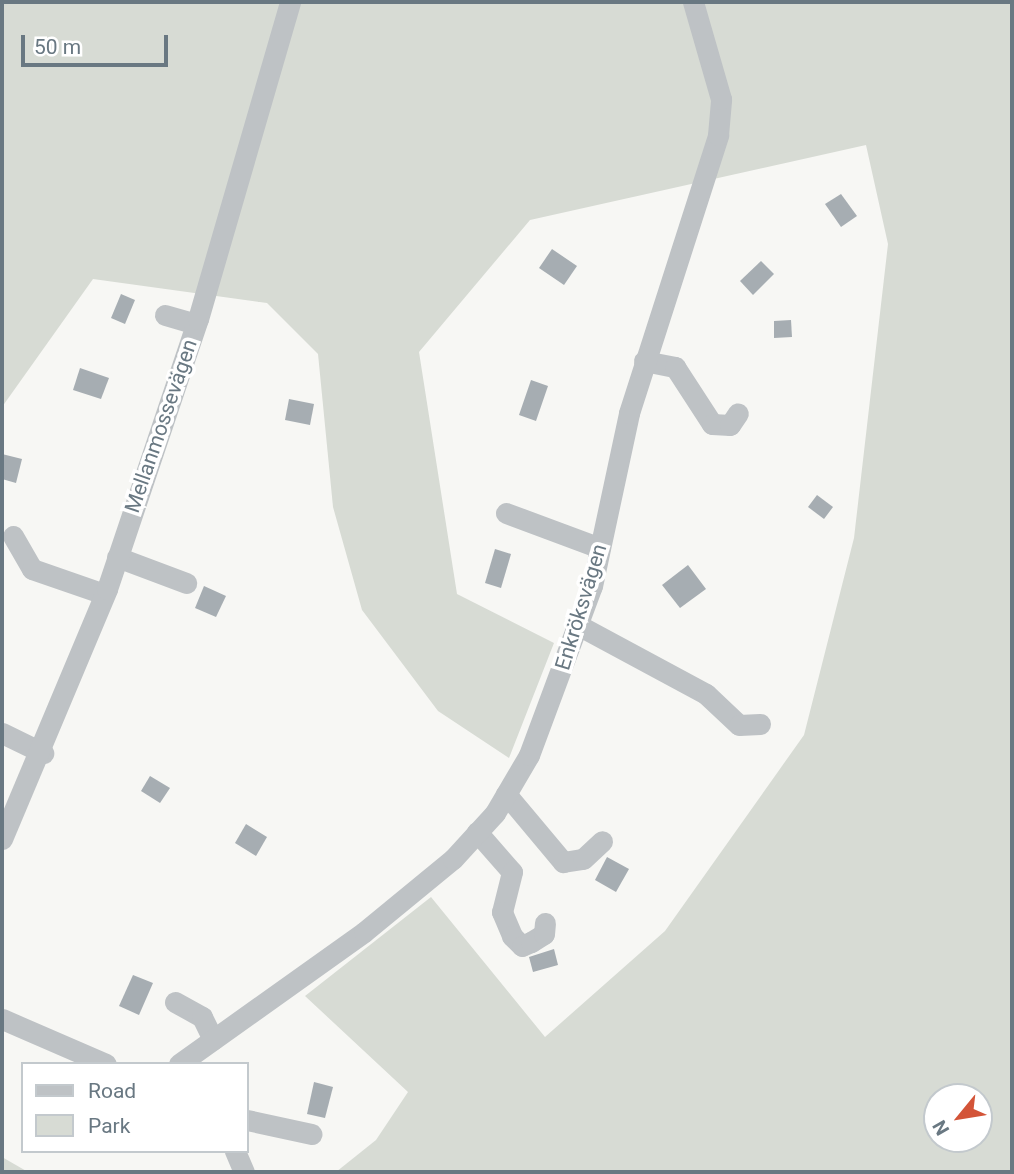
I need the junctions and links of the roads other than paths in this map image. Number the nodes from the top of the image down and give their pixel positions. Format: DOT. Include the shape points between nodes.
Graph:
graph roads {
  1 [pos="290,2"];
  2 [pos="693,2"];
  3 [pos="165,315"];
  4 [pos="196,324"];
  5 [pos="644,361"];
  6 [pos="738,413"];
  7 [pos="506,513"];
  8 [pos="13,536"];
  9 [pos="600,548"];
  10 [pos="117,557"];
  11 [pos="187,583"];
  12 [pos="104,594"];
  13 [pos="578,625"];
  14 [pos="760,724"];
  15 [pos="2,733"];
  16 [pos="43,753"];
  17 [pos="506,794"];
  18 [pos="5,825"];
  19 [pos="477,832"];
  20 [pos="601,841"];
  21 [pos="545,923"];
  22 [pos="174,1002"];
  23 [pos="2,1019"];
  24 [pos="213,1040"];
  25 [pos="101,1062"];
  26 [pos="182,1062"];
  27 [pos="248,1120"];
  28 [pos="311,1134"];
  29 [pos="236,1153"];
  30 [pos="244,1172"];
  1 -- 4 [label="street, Mellanmossevägen"];
  2 -- 5 [label="street, Enkröksvägen" via="721,99 718,135"];
  3 -- 4 [label="street"];
  4 -- 10 [label="street, Mellanmossevägen"];
  5 -- 6 [label="street" via="675,367 712,424 730,425"];
  5 -- 9 [label="street, Enkröksvägen"];
  7 -- 9 [label="street"];
  8 -- 12 [label="street" via="32,569"];
  9 -- 13 [label="street, Enkröksvägen"];
  10 -- 11 [label="street"];
  10 -- 12 [label="street, Mellanmossevägen"];
  12 -- 16 [label="street, Mellanmossevägen"];
  13 -- 14 [label="street" via="706,694 739,725"];
  13 -- 17 [label="street, Enkröksvägen" via="529,755"];
  15 -- 16 [label="street"];
  16 -- 18 [label="street, Mellanmossevägen"];
  17 -- 19 [label="street, Enkröksvägen"];
  17 -- 20 [label="street" via="563,862 583,859"];
  19 -- 21 [label="street" via="512,872 502,912 512,936 522,946 544,934"];
  19 -- 24 [label="street, Enkröksvägen" via="364,932"];
  22 -- 24 [label="street" via="202,1017"];
  23 -- 25 [label="street"];
  24 -- 26 [label="street, Enkröksvägen"];
  27 -- 28 [label="street"];
  29 -- 30 [label="street"];
}
